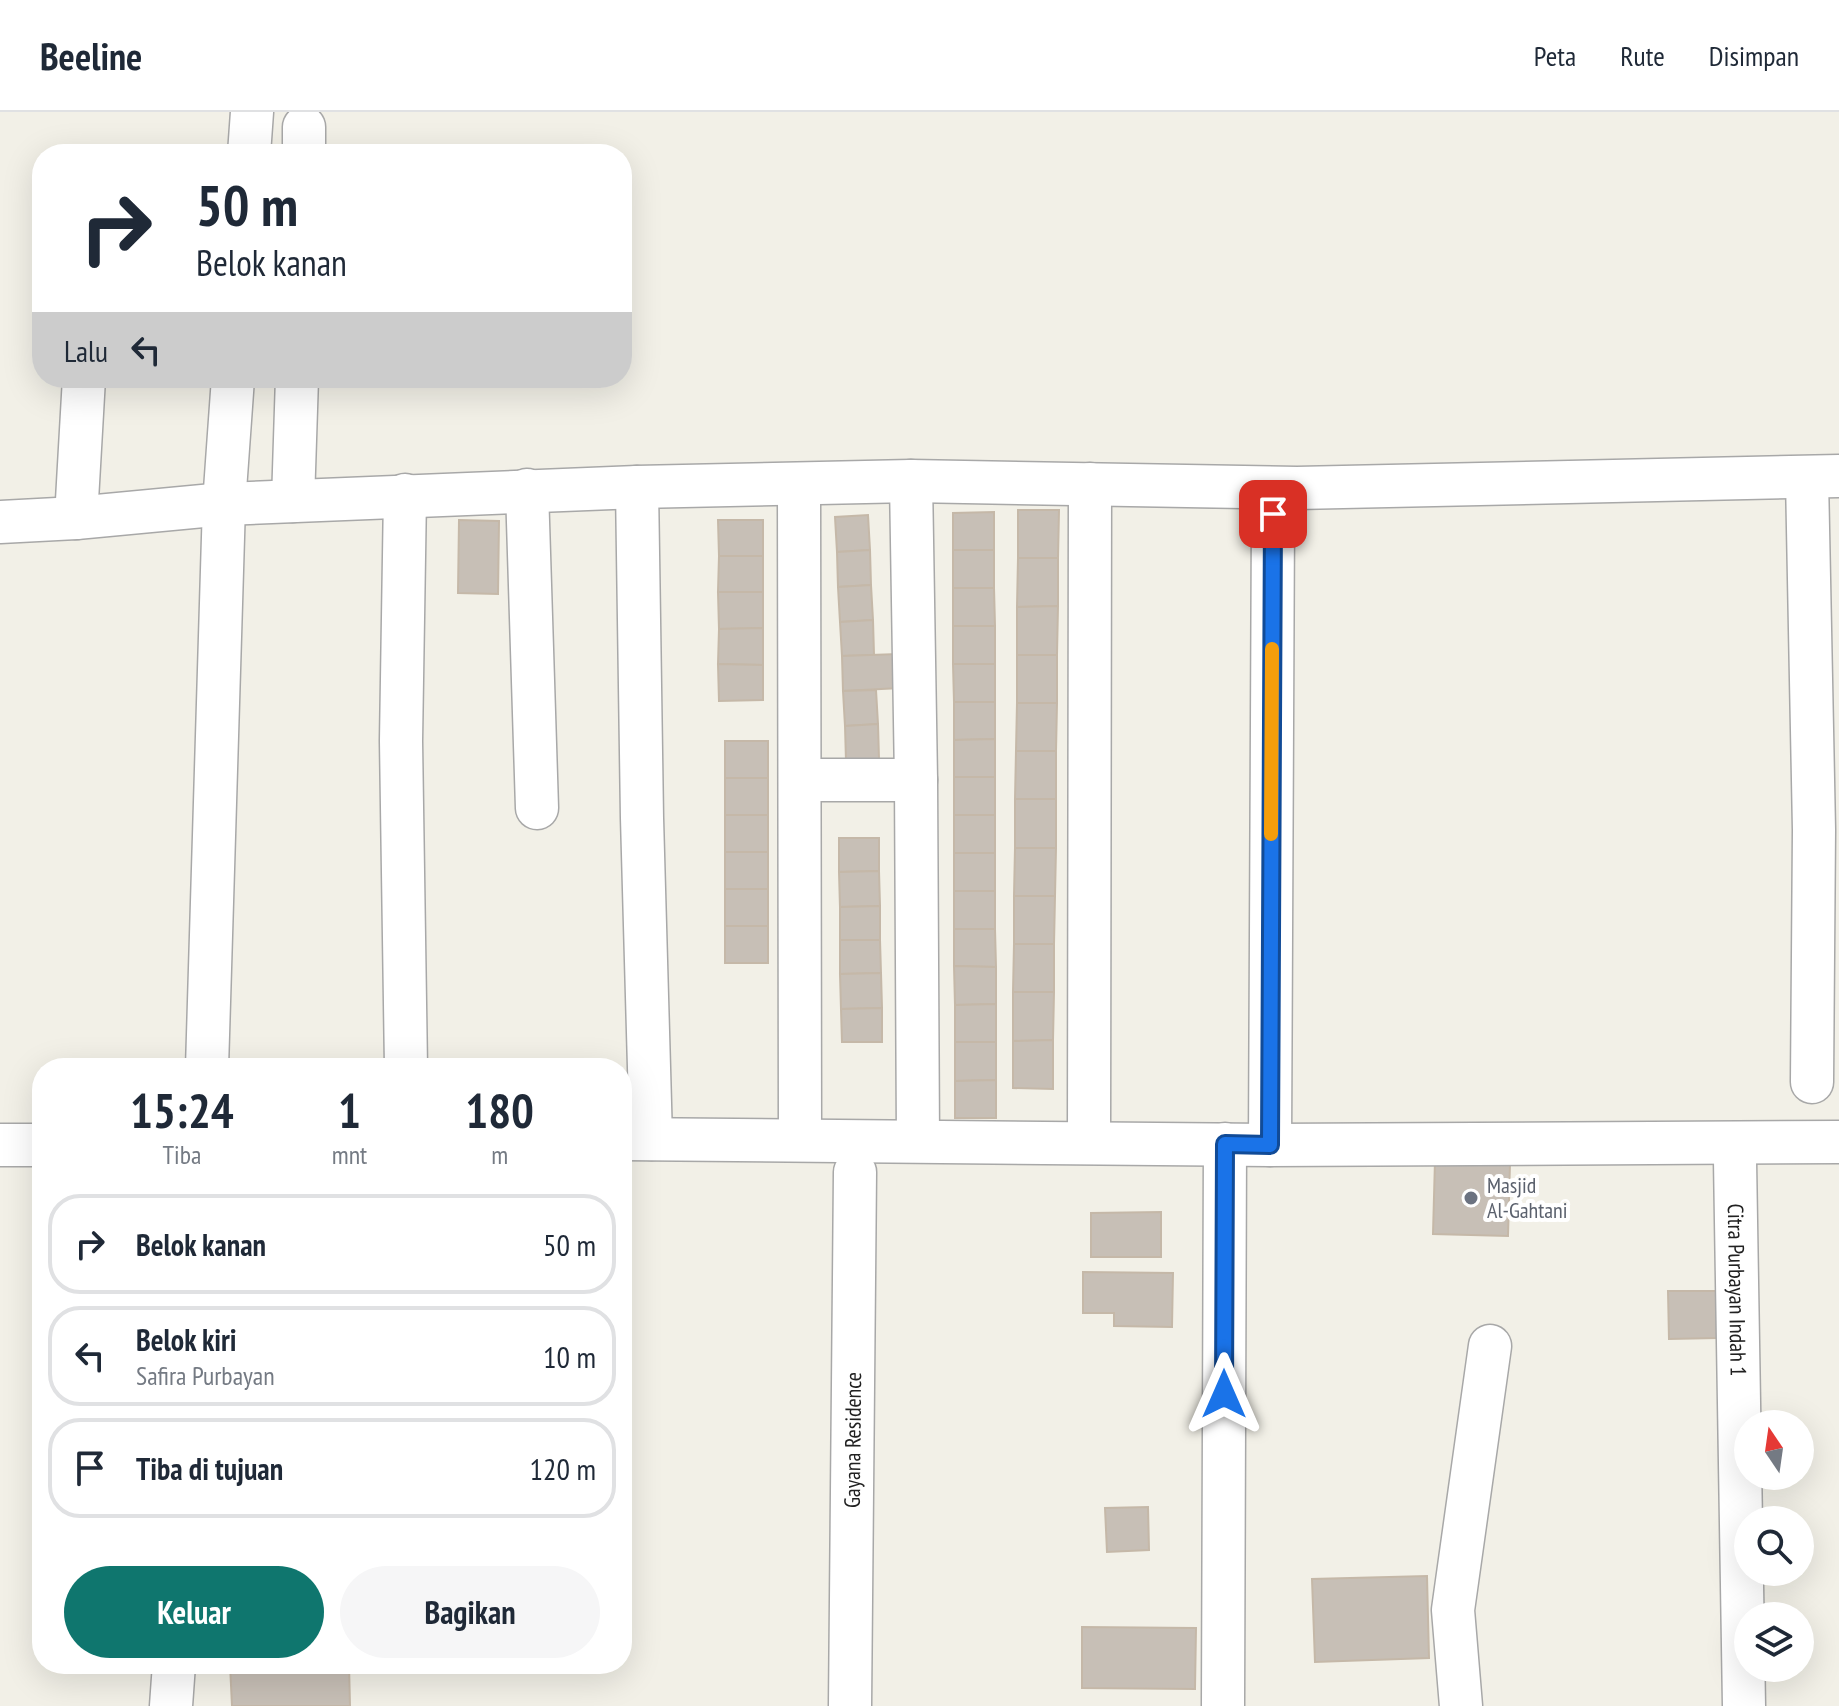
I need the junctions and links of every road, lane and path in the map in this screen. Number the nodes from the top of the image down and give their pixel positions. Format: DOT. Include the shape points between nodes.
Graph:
graph roads {
  1 [pos="252,112"];
  2 [pos="250,144"];
  3 [pos="83,388"];
  4 [pos="232,388"];
  5 [pos="297,388"];
  6 [pos="1823,477"];
  7 [pos="911,481"];
  8 [pos="799,484"];
  9 [pos="1090,484"];
  10 [pos="637,487"];
  11 [pos="527,490"];
  12 [pos="405,495"];
  13 [pos="293,501"];
  14 [pos="224,504"];
  15 [pos="1273,514"];
  16 [pos="76,518"];
  17 [pos="0,522"];
  18 [pos="800,780"];
  19 [pos="916,780"];
  20 [pos="537,808"];
  21 [pos="1826,831"];
  22 [pos="207,1058"];
  23 [pos="406,1058"];
  24 [pos="1812,1082"];
  25 [pos="636,1139"];
  26 [pos="800,1139"];
  27 [pos="918,1141"];
  28 [pos="1089,1142"];
  29 [pos="1839,1142"];
  30 [pos="1225,1144"];
  31 [pos="0,1145"];
  32 [pos="32,1145"];
  33 [pos="1270,1145"];
  34 [pos="1735,1160"];
  35 [pos="855,1172"];
  36 [pos="1490,1346"];
  37 [pos="173,1674"];
  38 [pos="171,1706"];
  39 [pos="850,1706"];
  40 [pos="1223,1706"];
  41 [pos="1461,1706"];
  42 [pos="1744,1706"];
  1 -- 2 [label="street"];
  3 -- 16 [label="street"];
  4 -- 14 [label="street"];
  5 -- 13 [label="street"];
  6 -- 9 [label="street" via="1297,488"];
  6 -- 21 [label="street"];
  7 -- 8 [label="street"];
  7 -- 9 [label="street"];
  7 -- 19 [label="street"];
  8 -- 10 [label="street"];
  8 -- 18 [label="street"];
  9 -- 28 [label="street"];
  10 -- 11 [label="street"];
  10 -- 25 [label="street" via="642,818"];
  11 -- 12 [label="street"];
  11 -- 20 [label="street"];
  12 -- 13 [label="street"];
  12 -- 23 [label="street" via="401,741"];
  13 -- 14 [label="street"];
  14 -- 16 [label="street"];
  14 -- 22 [label="street"];
  15 -- 33 [label="street"];
  16 -- 17 [label="street"];
  18 -- 19 [label="street"];
  18 -- 26 [label="street"];
  19 -- 27 [label="street"];
  21 -- 24 [label="street"];
  25 -- 26 [label="street"];
  26 -- 27 [label="street"];
  27 -- 28 [label="street"];
  28 -- 30 [label="street"];
  29 -- 33 [label="street"];
  30 -- 33 [label="street"];
  30 -- 40 [label="street"];
  31 -- 32 [label="street"];
  34 -- 42 [label="street, Citra Purbayan Indah 1"];
  35 -- 39 [label="street, Gayana Residence"];
  36 -- 41 [label="street" via="1453,1610"];
  37 -- 38 [label="street"];
}
